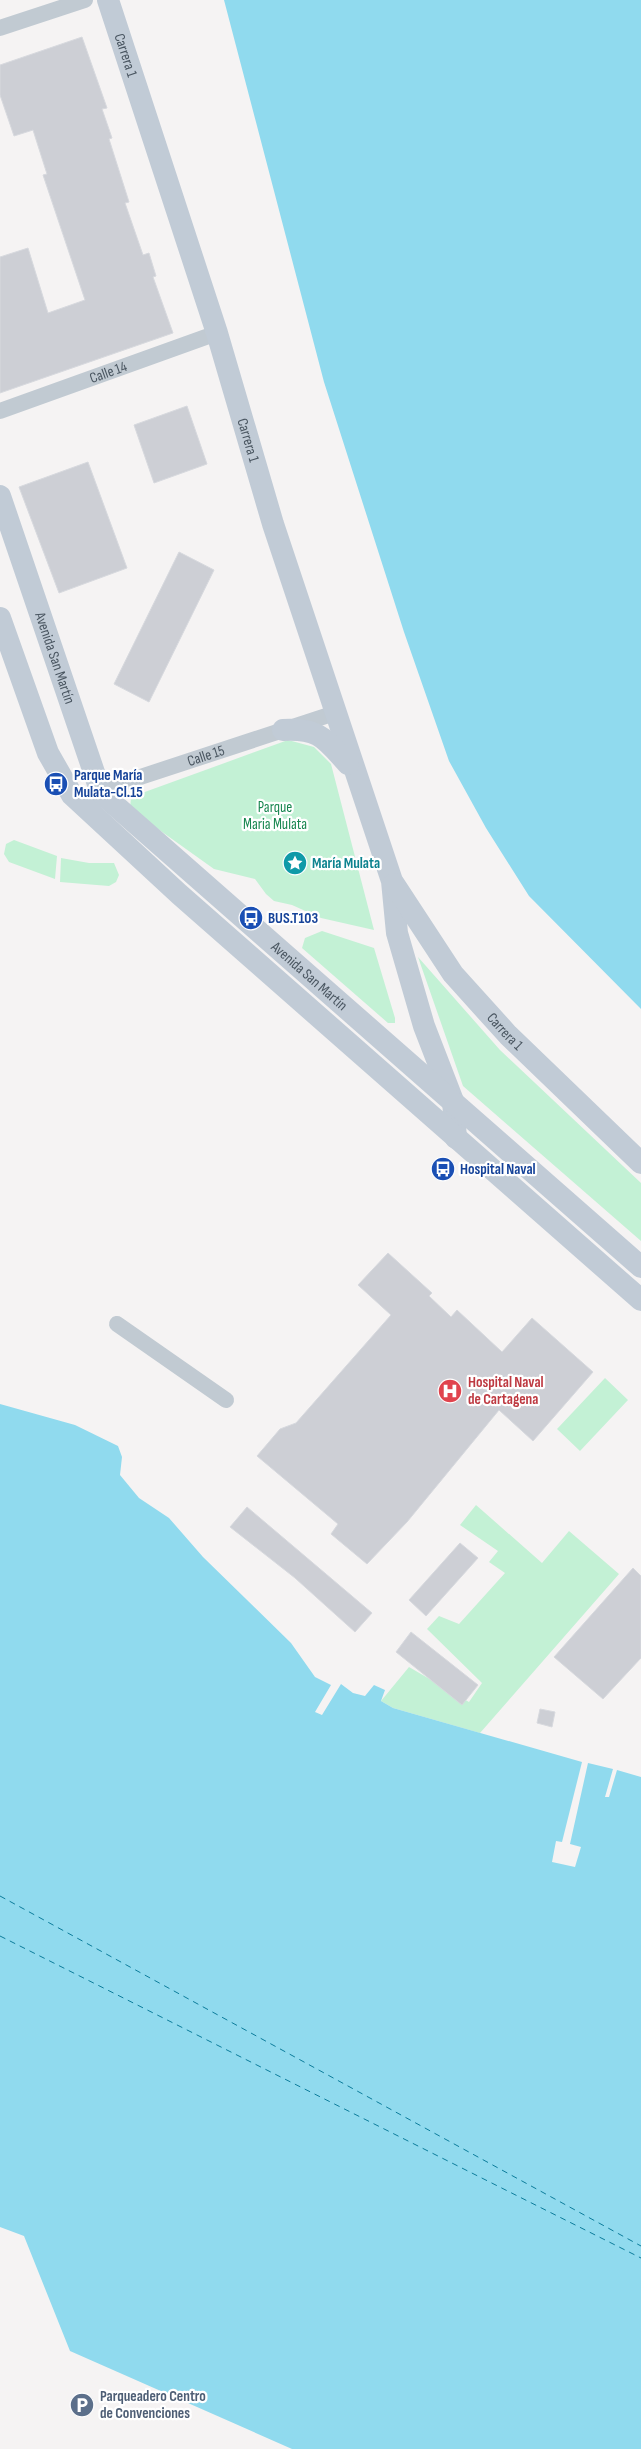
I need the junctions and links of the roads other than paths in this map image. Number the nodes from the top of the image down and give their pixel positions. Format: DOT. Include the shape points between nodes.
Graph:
graph roads {
  1 [pos="85,0"];
  2 [pos="108,0"];
  3 [pos="0,28"];
  4 [pos="217,333"];
  5 [pos="0,411"];
  6 [pos="0,496"];
  7 [pos="0,618"];
  8 [pos="335,713"];
  9 [pos="283,730"];
  10 [pos="354,770"];
  11 [pos="101,793"];
  12 [pos="84,807"];
  13 [pos="392,881"];
  14 [pos="454,1101"];
  15 [pos="456,1138"];
  16 [pos="641,1163"];
  17 [pos="641,1268"];
  18 [pos="641,1300"];
  19 [pos="117,1324"];
  20 [pos="226,1400"];
  1 -- 3 [label="street"];
  2 -- 4 [label="main road, Carrera 1"];
  4 -- 5 [label="street, Calle 14"];
  4 -- 8 [label="main road, Carrera 1" via="273,524"];
  6 -- 11 [label="main road, Avenida San Martín"];
  7 -- 12 [label="main road, Avenida San Martín" via="48,753 66,786"];
  8 -- 9 [label="street, Calle 15"];
  8 -- 10 [label="main road, Carrera 1"];
  9 -- 10 [label="main road" via="310,731 322,736"];
  9 -- 11 [label="street, Calle 15" via="113,786"];
  10 -- 13 [label="main road, Carrera 1"];
  11 -- 12 [label="street, Calle 15" via="92,795"];
  11 -- 14 [label="main road, Avenida San Martín"];
  12 -- 15 [label="main road, Avenida San Martín" via="178,894"];
  13 -- 14 [label="main road, Carrera 1" via="397,933 424,1026"];
  13 -- 16 [label="main road, Carrera 1" via="453,974 508,1035"];
  14 -- 15 [label="main road, Carrera 1"];
  14 -- 17 [label="main road, Avenida San Martín"];
  15 -- 18 [label="main road, Avenida San Martín"];
  19 -- 20 [label="street"];
}
